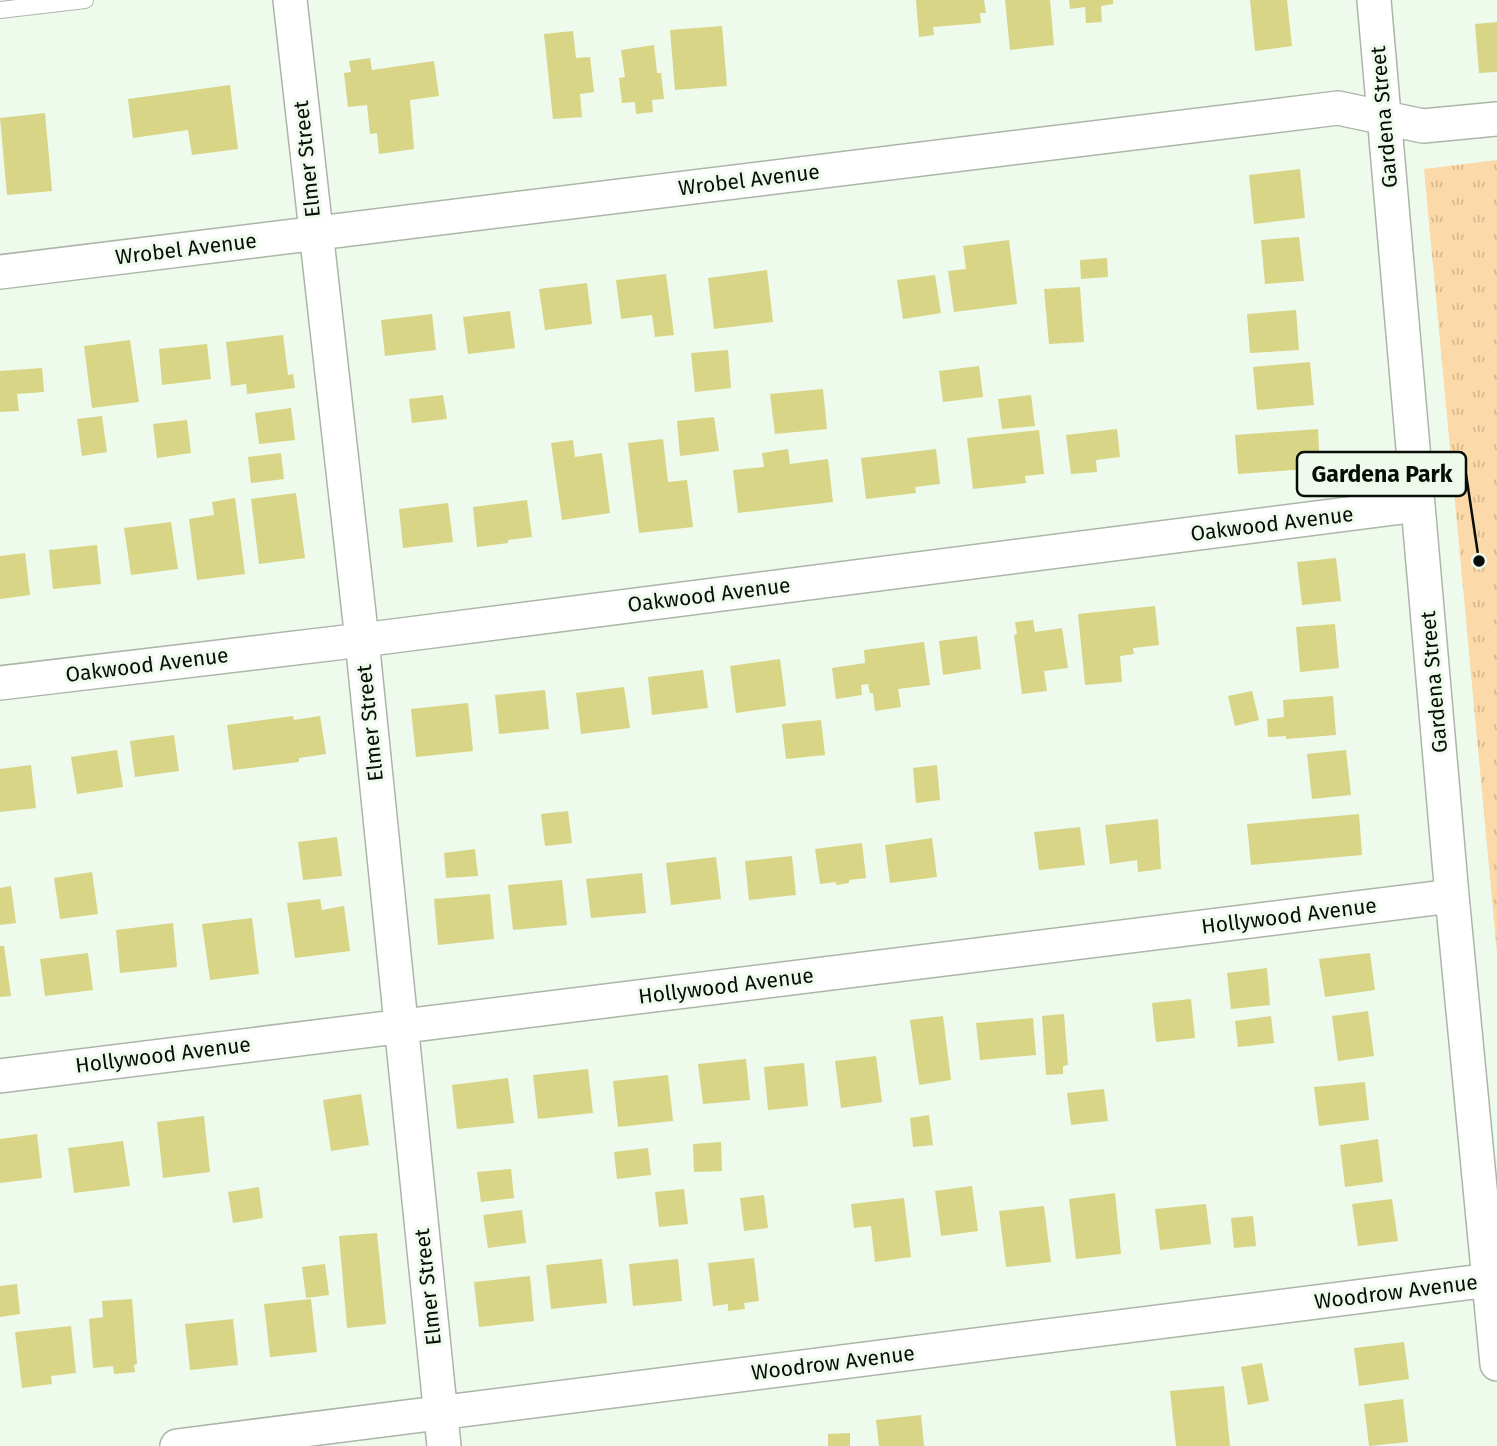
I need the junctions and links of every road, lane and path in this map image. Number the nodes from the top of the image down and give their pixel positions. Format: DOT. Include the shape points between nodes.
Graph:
graph roads {
  1 [pos="85,0"];
  2 [pos="290,0"];
  3 [pos="1374,0"];
  4 [pos="0,10"];
  5 [pos="1384,118"];
  6 [pos="1497,118"];
  7 [pos="315,233"];
  8 [pos="0,272"];
  9 [pos="1418,505"];
  10 [pos="362,639"];
  11 [pos="0,683"];
  12 [pos="1452,896"];
  13 [pos="400,1026"];
  14 [pos="0,1076"];
  15 [pos="1490,1280"];
  16 [pos="1497,1364"];
  17 [pos="441,1413"];
  18 [pos="177,1446"];
  19 [pos="444,1446"];
  1 -- 4 [label="lane"];
  2 -- 7 [label="street, Elmer Street"];
  3 -- 5 [label="street, Gardena Street"];
  5 -- 6 [label="street, Wrobel Avenue" via="1423,126"];
  5 -- 7 [label="street, Wrobel Avenue" via="1338,108"];
  5 -- 9 [label="street, Gardena Street"];
  7 -- 8 [label="street, Wrobel Avenue"];
  7 -- 10 [label="street, Elmer Street"];
  9 -- 10 [label="street, Oakwood Avenue"];
  9 -- 12 [label="street, Gardena Street"];
  10 -- 11 [label="street, Oakwood Avenue"];
  10 -- 13 [label="street, Elmer Street"];
  12 -- 13 [label="street, Hollywood Avenue"];
  12 -- 15 [label="street, Gardena Street"];
  13 -- 14 [label="street, Hollywood Avenue"];
  13 -- 17 [label="street, Elmer Street"];
  15 -- 16 [label="street, Gardena Street"];
  15 -- 17 [label="street, Woodrow Avenue"];
  17 -- 18 [label="street, Woodrow Avenue"];
  17 -- 19 [label="street, Elmer Street"];
}
